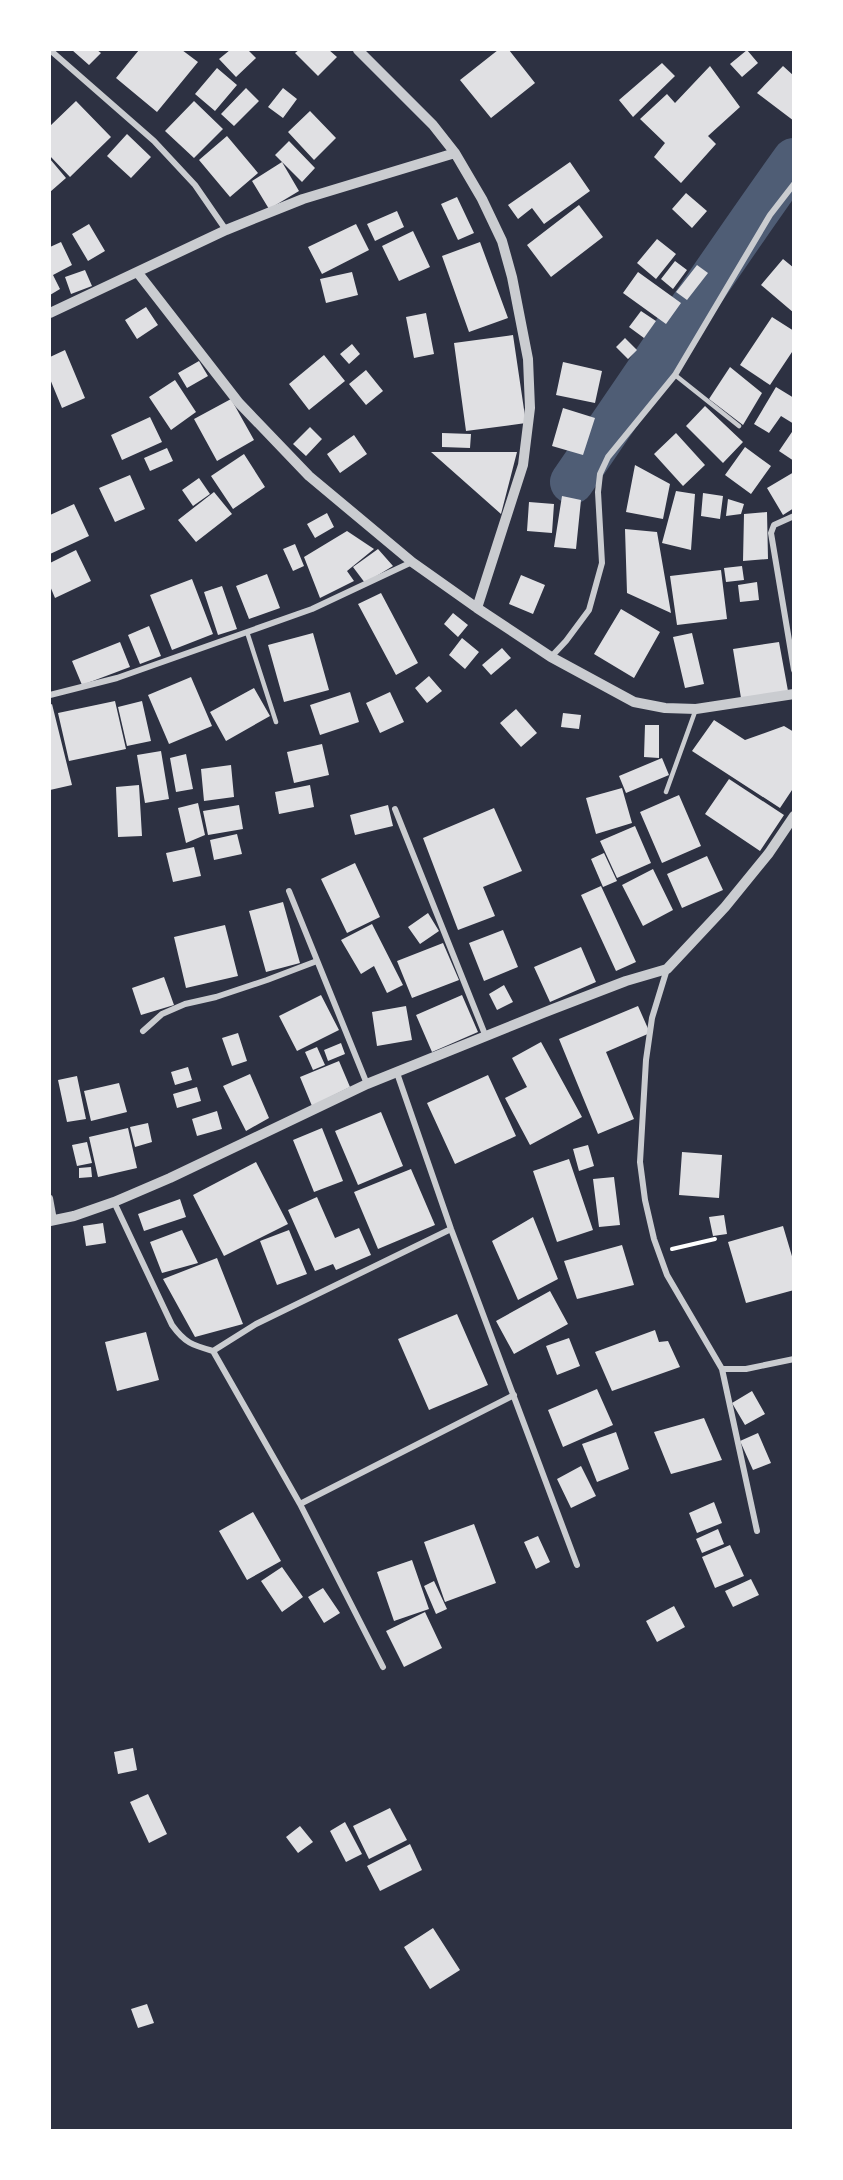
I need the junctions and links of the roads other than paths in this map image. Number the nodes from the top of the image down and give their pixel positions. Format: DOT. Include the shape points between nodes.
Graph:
graph roads {
  1 [pos="50,50"];
  2 [pos="358,50"];
  3 [pos="455,153"];
  4 [pos="794,184"];
  5 [pos="226,230"];
  6 [pos="138,273"];
  7 [pos="50,313"];
  8 [pos="675,375"];
  9 [pos="739,426"];
  10 [pos="794,516"];
  11 [pos="412,562"];
  12 [pos="477,608"];
  13 [pos="247,632"];
  14 [pos="551,657"];
  15 [pos="794,670"];
  16 [pos="794,694"];
  17 [pos="50,695"];
  18 [pos="696,709"];
  19 [pos="276,722"];
  20 [pos="666,792"];
  21 [pos="395,808"];
  22 [pos="794,816"];
  23 [pos="289,891"];
  24 [pos="317,961"];
  25 [pos="667,969"];
  26 [pos="143,1031"];
  27 [pos="486,1036"];
  28 [pos="397,1073"];
  29 [pos="367,1084"];
  30 [pos="50,1198"];
  31 [pos="114,1202"];
  32 [pos="52,1221"];
  33 [pos="451,1229"];
  34 [pos="213,1351"];
  35 [pos="794,1359"];
  36 [pos="722,1369"];
  37 [pos="514,1395"];
  38 [pos="300,1504"];
  39 [pos="757,1531"];
  40 [pos="577,1565"];
  41 [pos="383,1667"];
  1 -- 5 [label="street" via="154,141 195,185"];
  2 -- 3 [label="street" via="433,125"];
  3 -- 5 [label="street" via="303,199"];
  3 -- 12 [label="street" via="483,199 502,241 528,359 530,408 523,465"];
  4 -- 8 [label="street" via="770,215"];
  5 -- 6 [label="street"];
  6 -- 7 [label="street"];
  6 -- 11 [label="street" via="239,404 309,476"];
  8 -- 9 [label="lane"];
  8 -- 14 [label="street" via="608,458 600,474 602,563 589,610"];
  10 -- 15 [label="street" via="774,525 771,533"];
  11 -- 12 [label="street"];
  11 -- 13 [label="street" via="312,609"];
  12 -- 14 [label="street"];
  13 -- 17 [label="street" via="117,678"];
  13 -- 19 [label="lane"];
  14 -- 18 [label="street" via="634,702"];
  16 -- 18 [label="street"];
  18 -- 20 [label="lane"];
  21 -- 27 [label="street"];
  22 -- 25 [label="street" via="743,885"];
  23 -- 24 [label="street"];
  24 -- 26 [label="street" via="257,984 184,1004 162,1014"];
  24 -- 29 [label="street"];
  25 -- 27 [label="street"];
  25 -- 36 [label="street" via="652,1018 646,1060 640,1162 645,1200 673,1286"];
  27 -- 28 [label="street"];
  28 -- 29 [label="street"];
  28 -- 33 [label="street"];
  29 -- 31 [label="street"];
  30 -- 32 [label="street"];
  31 -- 32 [label="street"];
  31 -- 34 [label="street" via="171,1325 190,1344"];
  33 -- 34 [label="street" via="255,1324"];
  33 -- 37 [label="street"];
  34 -- 38 [label="street"];
  35 -- 36 [label="street" via="746,1369"];
  36 -- 39 [label="street"];
  37 -- 38 [label="street"];
  37 -- 40 [label="street"];
  38 -- 41 [label="street"];
}
